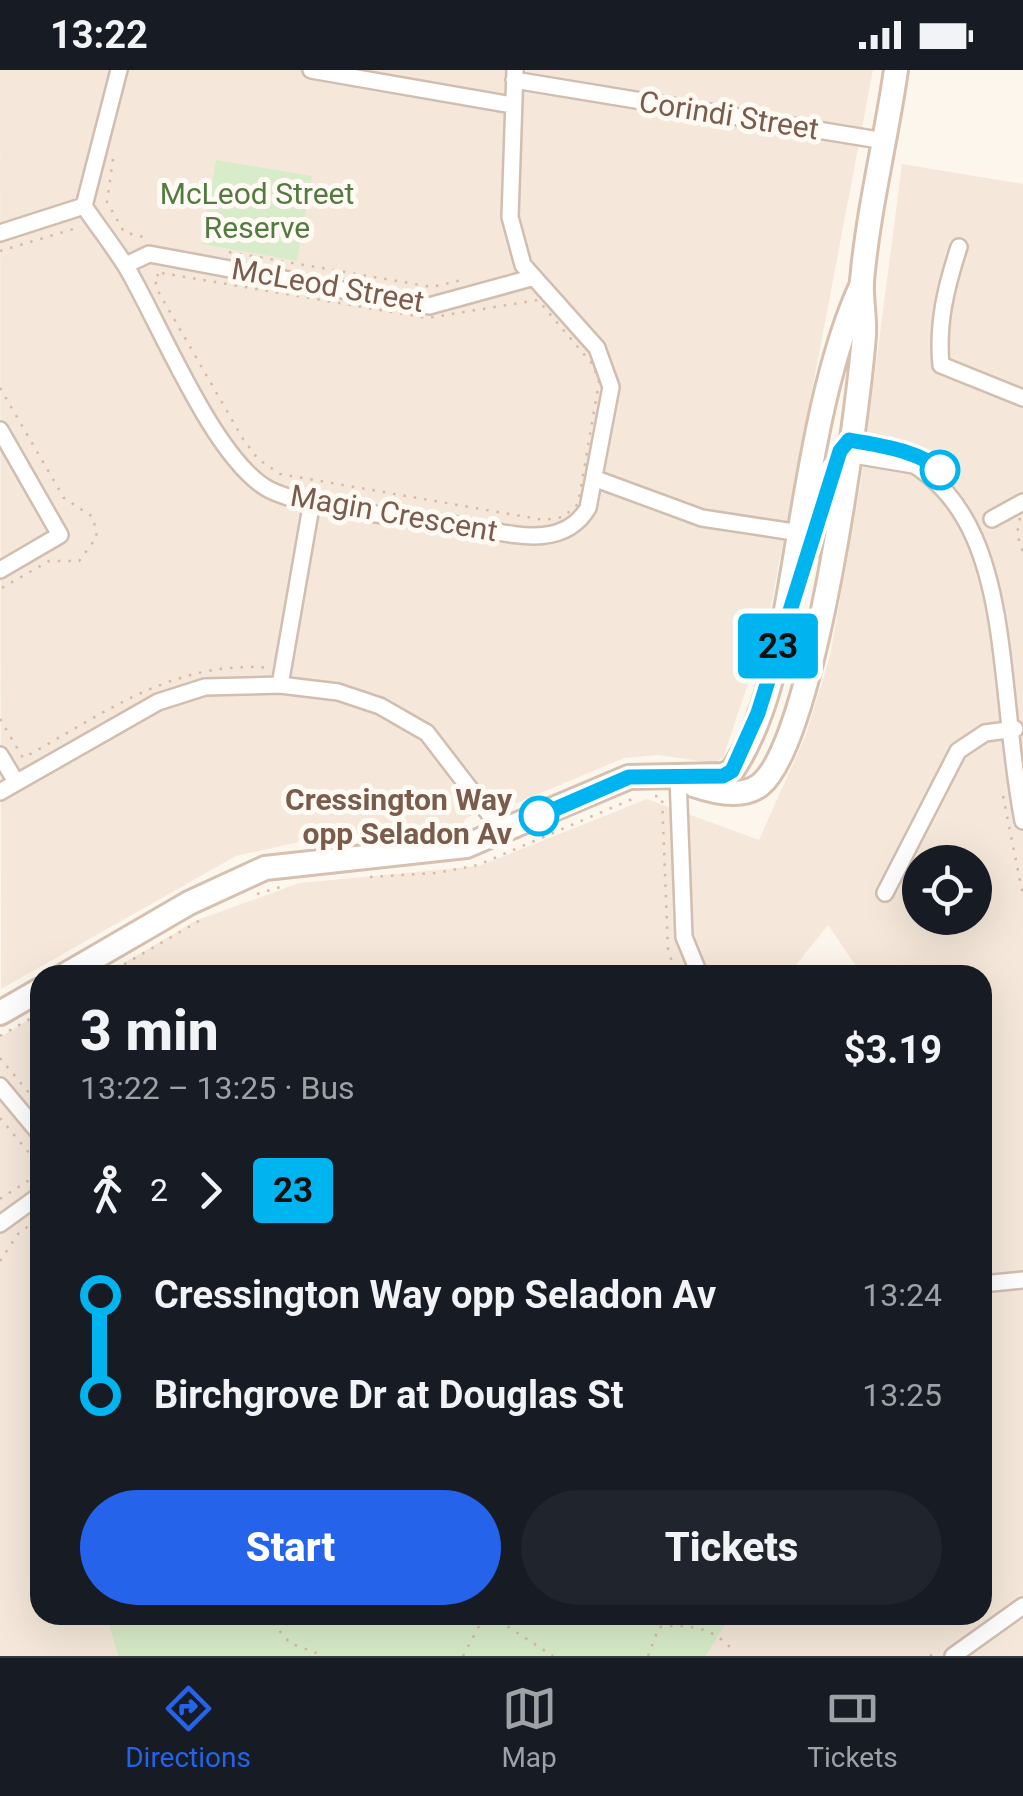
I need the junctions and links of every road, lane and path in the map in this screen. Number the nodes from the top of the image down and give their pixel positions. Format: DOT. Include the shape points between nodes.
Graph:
graph roads {
  1 [pos="120,70"];
  2 [pos="311,70"];
  3 [pos="896,70"];
  4 [pos="515,75"];
  5 [pos="512,104"];
  6 [pos="885,140"];
  7 [pos="114,148"];
  8 [pos="84,206"];
  9 [pos="0,233"];
  10 [pos="161,241"];
  11 [pos="959,248"];
  12 [pos="215,250"];
  13 [pos="126,265"];
  14 [pos="474,278"];
  15 [pos="530,278"];
  16 [pos="862,284"];
  17 [pos="540,302"];
  18 [pos="840,342"];
  19 [pos="1023,398"];
  20 [pos="0,430"];
  21 [pos="847,447"];
  22 [pos="596,479"];
  23 [pos="955,479"];
  24 [pos="312,500"];
  25 [pos="1021,510"];
  26 [pos="800,533"];
  27 [pos="998,536"];
  28 [pos="1023,552"];
  29 [pos="0,570"];
  30 [pos="1010,597"];
  31 [pos="780,641"];
  32 [pos="280,685"];
  33 [pos="1015,729"];
  34 [pos="0,756"];
  35 [pos="678,777"];
  36 [pos="16,782"];
  37 [pos="0,792"];
  38 [pos="662,797"];
  39 [pos="1023,821"];
  40 [pos="503,832"];
  41 [pos="367,877"];
  42 [pos="296,883"];
  43 [pos="885,893"];
  44 [pos="256,894"];
  45 [pos="206,916"];
  46 [pos="83,965"];
  47 [pos="123,965"];
  48 [pos="695,965"];
  49 [pos="30,996"];
  50 [pos="0,1013"];
  51 [pos="30,1019"];
  52 [pos="0,1036"];
  53 [pos="0,1058"];
  54 [pos="0,1086"];
  55 [pos="30,1094"];
  56 [pos="0,1118"];
  57 [pos="30,1122"];
  58 [pos="30,1154"];
  59 [pos="30,1180"];
  60 [pos="0,1199"];
  61 [pos="30,1202"];
  62 [pos="0,1224"];
  63 [pos="30,1225"];
  64 [pos="0,1260"];
  65 [pos="1023,1280"];
  66 [pos="992,1283"];
  67 [pos="1023,1606"];
  68 [pos="275,1625"];
  69 [pos="482,1625"];
  70 [pos="504,1625"];
  71 [pos="735,1653"];
  72 [pos="324,1656"];
  73 [pos="463,1656"];
  74 [pos="553,1656"];
  75 [pos="648,1656"];
  76 [pos="953,1656"];
  1 -- 8 [label="street"];
  2 -- 5 [label="street"];
  3 -- 6 [label="street"];
  4 -- 5 [label="street"];
  4 -- 6 [label="street, Corindi Street"];
  5 -- 15 [label="street" via="510,217"];
  6 -- 16 [label="street"];
  7 -- 10 [label="path" via="107,202 128,235"];
  8 -- 9 [label="street"];
  8 -- 13 [label="street, Magin Crescent"];
  11 -- 19 [label="street" via="945,290 941,365"];
  12 -- 14 [label="path" via="432,287"];
  13 -- 15 [label="street, McLeod Street" via="149,254 429,306"];
  13 -- 24 [label="street, Magin Crescent" via="237,462 274,492"];
  15 -- 22 [label="street, Magin Crescent" via="597,348 611,387"];
  16 -- 18 [label="street"];
  16 -- 21 [label="street" via="864,337"];
  17 -- 17 [label="path" via="530,298 427,318 162,272 154,279 243,439 273,470 551,520 569,514 580,499 599,382 593,365"];
  18 -- 21 [label="street"];
  18 -- 26 [label="street"];
  20 -- 29 [label="street" via="60,535"];
  21 -- 23 [label="street"];
  21 -- 31 [label="street" via="834,462"];
  21 -- 35 [label="street" via="814,650 778,761 760,786 741,793"];
  22 -- 24 [label="street, Magin Crescent" via="580,523 546,536"];
  22 -- 26 [label="street" via="702,518"];
  24 -- 32 [label="street"];
  25 -- 27 [label="street" via="989,514"];
  25 -- 28 [label="path" via="1017,534"];
  26 -- 31 [label="street"];
  30 -- 33 [label="street"];
  31 -- 35 [label="street" via="734,769 723,776"];
  32 -- 36 [label="street" via="205,688 158,702"];
  32 -- 40 [label="street" via="380,706 427,733"];
  33 -- 39 [label="street"];
  33 -- 43 [label="street" via="985,733 958,751"];
  34 -- 36 [label="street"];
  35 -- 40 [label="street" via="620,780"];
  35 -- 48 [label="street" via="682,920"];
  36 -- 37 [label="street"];
  38 -- 41 [label="path" via="630,799 478,865"];
  40 -- 46 [label="street" via="432,852 265,868"];
  42 -- 44 [label="path"];
  45 -- 47 [label="path"];
  49 -- 50 [label="street"];
  51 -- 52 [label="path"];
  53 -- 55 [label="path"];
  54 -- 57 [label="street"];
  56 -- 58 [label="path"];
  59 -- 60 [label="path"];
  61 -- 62 [label="street"];
  63 -- 64 [label="path"];
  65 -- 66 [label="street"];
  67 -- 76 [label="street"];
  68 -- 72 [label="path" via="290,1643"];
  69 -- 73 [label="path"];
  70 -- 74 [label="path"];
  71 -- 75 [label="path" via="720,1634 658,1626"];
}
